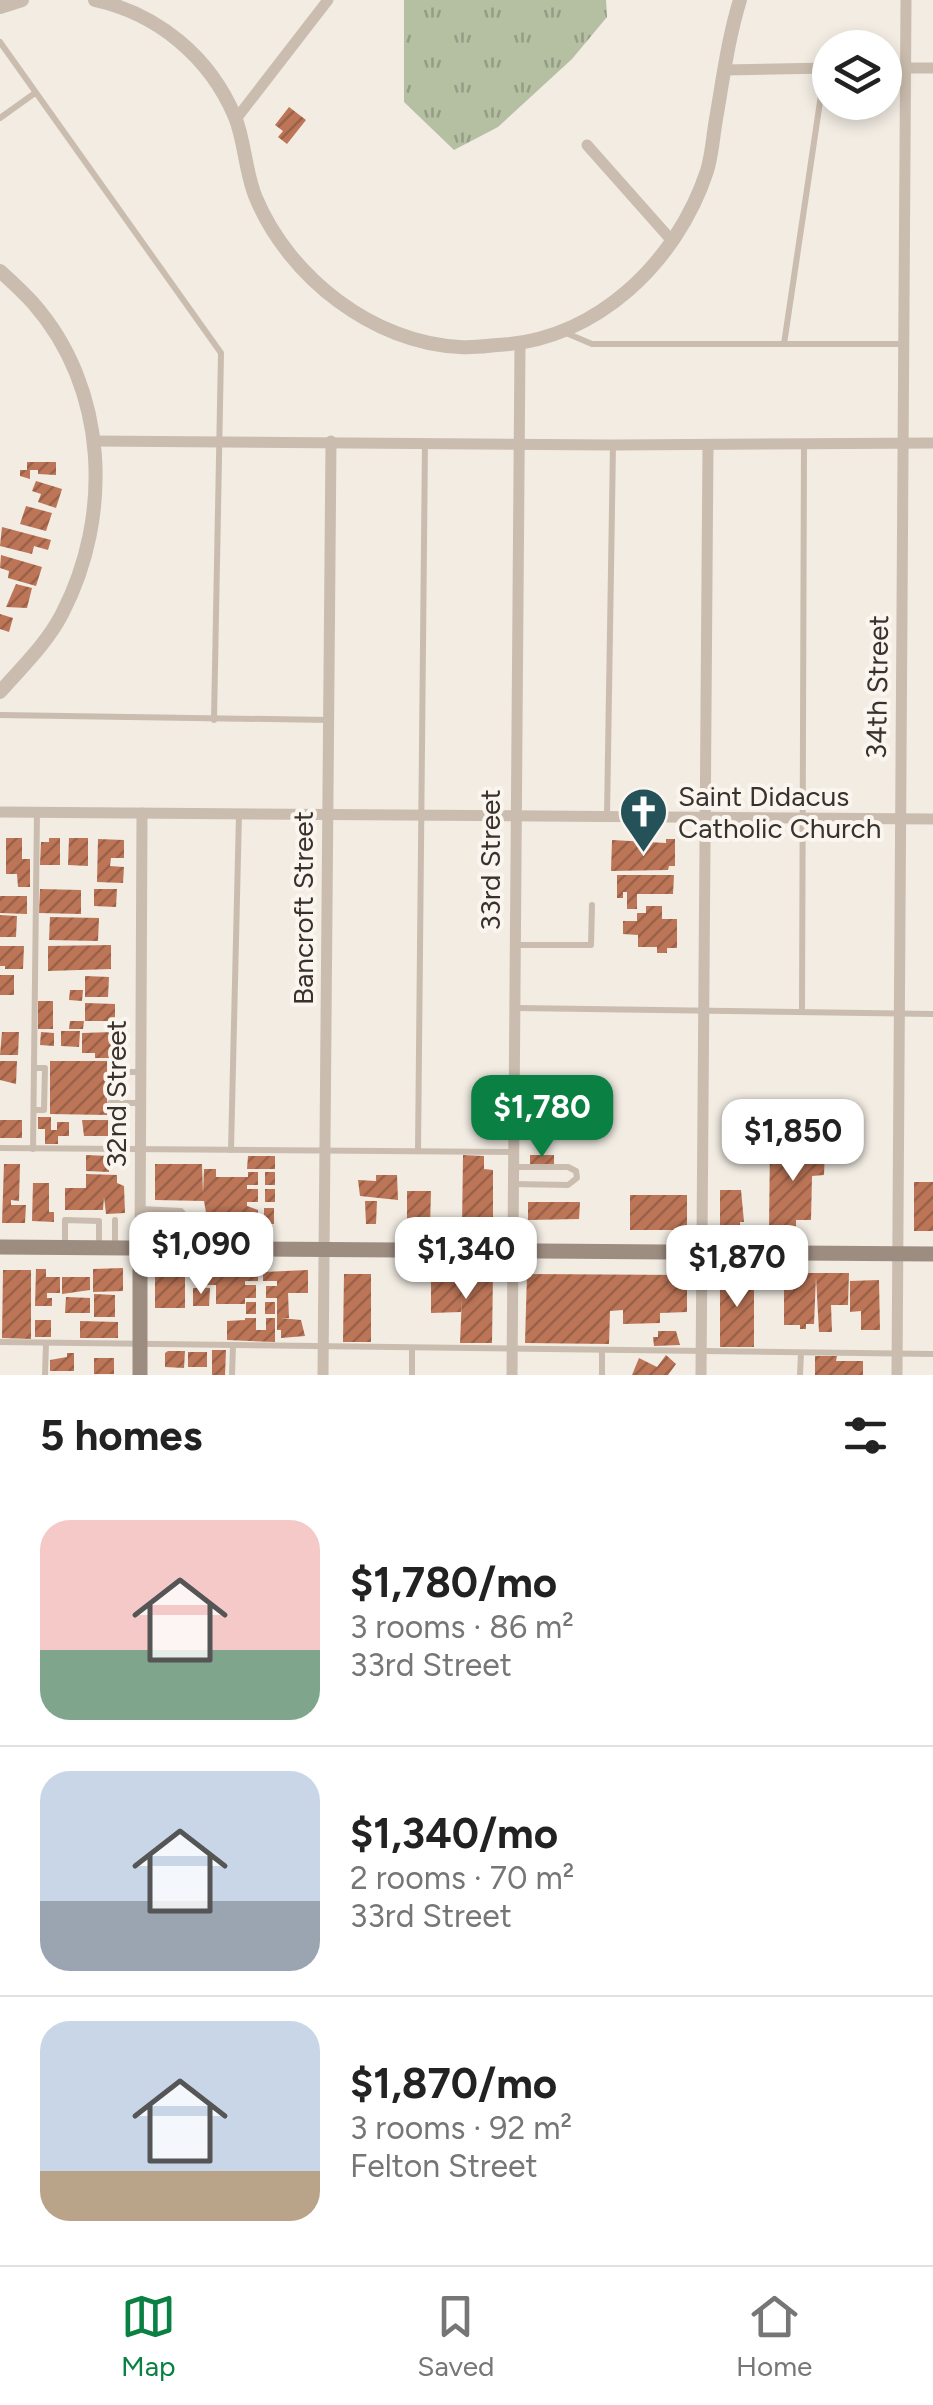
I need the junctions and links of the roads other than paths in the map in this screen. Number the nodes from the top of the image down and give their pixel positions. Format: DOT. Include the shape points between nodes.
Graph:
graph roads {
  1 [pos="22,0"];
  2 [pos="95,0"];
  3 [pos="328,0"];
  4 [pos="740,0"];
  5 [pos="906,0"];
  6 [pos="0,6"];
  7 [pos="0,42"];
  8 [pos="812,68"];
  9 [pos="902,68"];
  10 [pos="906,68"];
  11 [pos="933,68"];
  12 [pos="724,70"];
  13 [pos="35,92"];
  14 [pos="0,118"];
  15 [pos="236,119"];
  16 [pos="819,120"];
  17 [pos="586,145"];
  18 [pos="673,242"];
  19 [pos="0,271"];
  20 [pos="560,331"];
  21 [pos="520,344"];
  22 [pos="784,344"];
  23 [pos="904,344"];
  24 [pos="218,440"];
  25 [pos="330,441"];
  26 [pos="95,442"];
  27 [pos="425,442"];
  28 [pos="904,443"];
  29 [pos="933,443"];
  30 [pos="520,444"];
  31 [pos="613,445"];
  32 [pos="708,445"];
  33 [pos="804,445"];
  34 [pos="0,692"];
  35 [pos="0,715"];
  36 [pos="214,720"];
  37 [pos="330,720"];
  38 [pos="0,812"];
  39 [pos="37,812"];
  40 [pos="142,813"];
  41 [pos="239,814"];
  42 [pos="328,814"];
  43 [pos="420,816"];
  44 [pos="515,816"];
  45 [pos="607,817"];
  46 [pos="706,818"];
  47 [pos="804,818"];
  48 [pos="901,819"];
  49 [pos="933,819"];
  50 [pos="592,905"];
  51 [pos="515,945"];
  52 [pos="514,1008"];
  53 [pos="705,1011"];
  54 [pos="802,1012"];
  55 [pos="898,1013"];
  56 [pos="933,1014"];
  57 [pos="112,1072"];
  58 [pos="142,1072"];
  59 [pos="110,1103"];
  60 [pos="142,1103"];
  61 [pos="0,1148"];
  62 [pos="33,1149"];
  63 [pos="141,1149"];
  64 [pos="231,1150"];
  65 [pos="326,1151"];
  66 [pos="418,1151"];
  67 [pos="513,1152"];
  68 [pos="513,1167"];
  69 [pos="513,1184"];
  70 [pos="141,1209"];
  71 [pos="115,1220"];
  72 [pos="0,1246"];
  73 [pos="65,1246"];
  74 [pos="107,1247"];
  75 [pos="140,1247"];
  76 [pos="186,1248"];
  77 [pos="325,1249"];
  78 [pos="512,1250"];
  79 [pos="703,1252"];
  80 [pos="897,1254"];
  81 [pos="933,1254"];
  82 [pos="0,1342"];
  83 [pos="46,1343"];
  84 [pos="140,1345"];
  85 [pos="233,1346"];
  86 [pos="324,1347"];
  87 [pos="412,1348"];
  88 [pos="512,1350"];
  89 [pos="602,1352"];
  90 [pos="701,1352"];
  91 [pos="800,1353"];
  92 [pos="898,1353"];
  93 [pos="933,1354"];
  94 [pos="45,1375"];
  95 [pos="140,1375"];
  96 [pos="232,1375"];
  97 [pos="323,1375"];
  98 [pos="412,1375"];
  99 [pos="512,1375"];
  100 [pos="602,1375"];
  101 [pos="701,1375"];
  102 [pos="800,1375"];
  103 [pos="897,1375"];
  1 -- 6 [label="street"];
  2 -- 15 [label="street" via="142,15 186,46"];
  3 -- 15 [label="street"];
  4 -- 12 [label="street"];
  5 -- 10 [label="street, 34th Street"];
  7 -- 13 [label="lane"];
  8 -- 12 [label="street"];
  9 -- 10 [label="street"];
  10 -- 11 [label="street"];
  10 -- 23 [label="street, 34th Street"];
  12 -- 18 [label="street" via="708,169"];
  13 -- 14 [label="lane"];
  13 -- 24 [label="lane" via="220,353"];
  15 -- 21 [label="street" via="257,200 287,250 320,287 356,314 421,341 460,348"];
  16 -- 22 [label="lane"];
  17 -- 18 [label="street"];
  18 -- 20 [label="street" via="626,294"];
  19 -- 26 [label="street" via="34,304 69,360"];
  20 -- 21 [label="street"];
  20 -- 22 [label="lane" via="592,344"];
  21 -- 30 [label="street, 33rd Street"];
  22 -- 23 [label="lane"];
  23 -- 28 [label="street, 34th Street"];
  24 -- 25 [label="street"];
  24 -- 26 [label="street"];
  24 -- 36 [label="lane"];
  25 -- 27 [label="street"];
  25 -- 37 [label="street, Bancroft Street"];
  26 -- 34 [label="street" via="94,519 86,554 62,614"];
  27 -- 30 [label="street"];
  27 -- 43 [label="lane"];
  28 -- 29 [label="street"];
  28 -- 33 [label="street"];
  28 -- 48 [label="street, 34th Street"];
  30 -- 31 [label="street"];
  30 -- 44 [label="street, 33rd Street"];
  31 -- 32 [label="street"];
  31 -- 45 [label="lane"];
  32 -- 33 [label="street"];
  32 -- 46 [label="street"];
  33 -- 47 [label="lane"];
  35 -- 36 [label="lane"];
  36 -- 37 [label="lane"];
  37 -- 42 [label="street, Bancroft Street"];
  38 -- 39 [label="street"];
  39 -- 40 [label="street"];
  39 -- 62 [label="lane"];
  40 -- 41 [label="street"];
  40 -- 58 [label="street, 32nd Street"];
  41 -- 42 [label="street"];
  41 -- 64 [label="lane"];
  42 -- 43 [label="street"];
  42 -- 65 [label="street, Bancroft Street"];
  43 -- 44 [label="street"];
  43 -- 66 [label="lane"];
  44 -- 45 [label="street"];
  44 -- 51 [label="street, 33rd Street"];
  45 -- 46 [label="street"];
  46 -- 47 [label="street"];
  46 -- 53 [label="street"];
  47 -- 48 [label="street"];
  47 -- 54 [label="lane"];
  48 -- 49 [label="street"];
  48 -- 55 [label="street, 34th Street"];
  50 -- 51 [label="lane" via="591,944"];
  51 -- 52 [label="street, 33rd Street"];
  52 -- 53 [label="lane"];
  52 -- 67 [label="street, 33rd Street"];
  53 -- 54 [label="lane"];
  53 -- 79 [label="street"];
  54 -- 55 [label="lane"];
  55 -- 56 [label="lane"];
  55 -- 80 [label="street, 34th Street"];
  57 -- 58 [label="lane"];
  58 -- 60 [label="street, 32nd Street"];
  59 -- 60 [label="lane"];
  60 -- 63 [label="street, 32nd Street"];
  61 -- 62 [label="lane"];
  62 -- 63 [label="lane"];
  63 -- 64 [label="lane"];
  63 -- 70 [label="street, 32nd Street"];
  64 -- 65 [label="lane"];
  65 -- 66 [label="lane"];
  65 -- 77 [label="street, Bancroft Street"];
  66 -- 67 [label="lane"];
  67 -- 68 [label="street, 33rd Street"];
  68 -- 69 [label="street, 33rd Street"];
  68 -- 69 [label="lane" via="568,1167 577,1178 568,1185"];
  69 -- 78 [label="street, 33rd Street"];
  70 -- 75 [label="street, 32nd Street"];
  70 -- 76 [label="lane" via="181,1211"];
  71 -- 74 [label="lane"];
  72 -- 73 [label="main road"];
  73 -- 74 [label="main road"];
  73 -- 74 [label="lane" via="65,1220 99,1221"];
  74 -- 75 [label="main road"];
  75 -- 76 [label="main road"];
  75 -- 84 [label="main road, 32nd Street"];
  76 -- 77 [label="main road"];
  77 -- 78 [label="main road"];
  77 -- 86 [label="street, Bancroft Street"];
  78 -- 79 [label="main road"];
  78 -- 88 [label="street, 33rd Street"];
  79 -- 80 [label="main road"];
  79 -- 90 [label="street"];
  80 -- 81 [label="main road"];
  80 -- 92 [label="street, 34th Street"];
  82 -- 83 [label="lane"];
  83 -- 84 [label="lane"];
  83 -- 94 [label="lane"];
  84 -- 85 [label="lane"];
  84 -- 95 [label="main road, 32nd Street"];
  85 -- 86 [label="lane"];
  85 -- 96 [label="lane"];
  86 -- 87 [label="lane"];
  86 -- 97 [label="street, Bancroft Street"];
  87 -- 88 [label="lane"];
  87 -- 98 [label="lane"];
  88 -- 89 [label="lane"];
  88 -- 99 [label="street, 33rd Street"];
  89 -- 90 [label="lane"];
  89 -- 100 [label="lane"];
  90 -- 91 [label="lane"];
  90 -- 101 [label="street"];
  91 -- 92 [label="lane"];
  91 -- 102 [label="lane"];
  92 -- 93 [label="lane"];
  92 -- 103 [label="street, 34th Street"];
}
